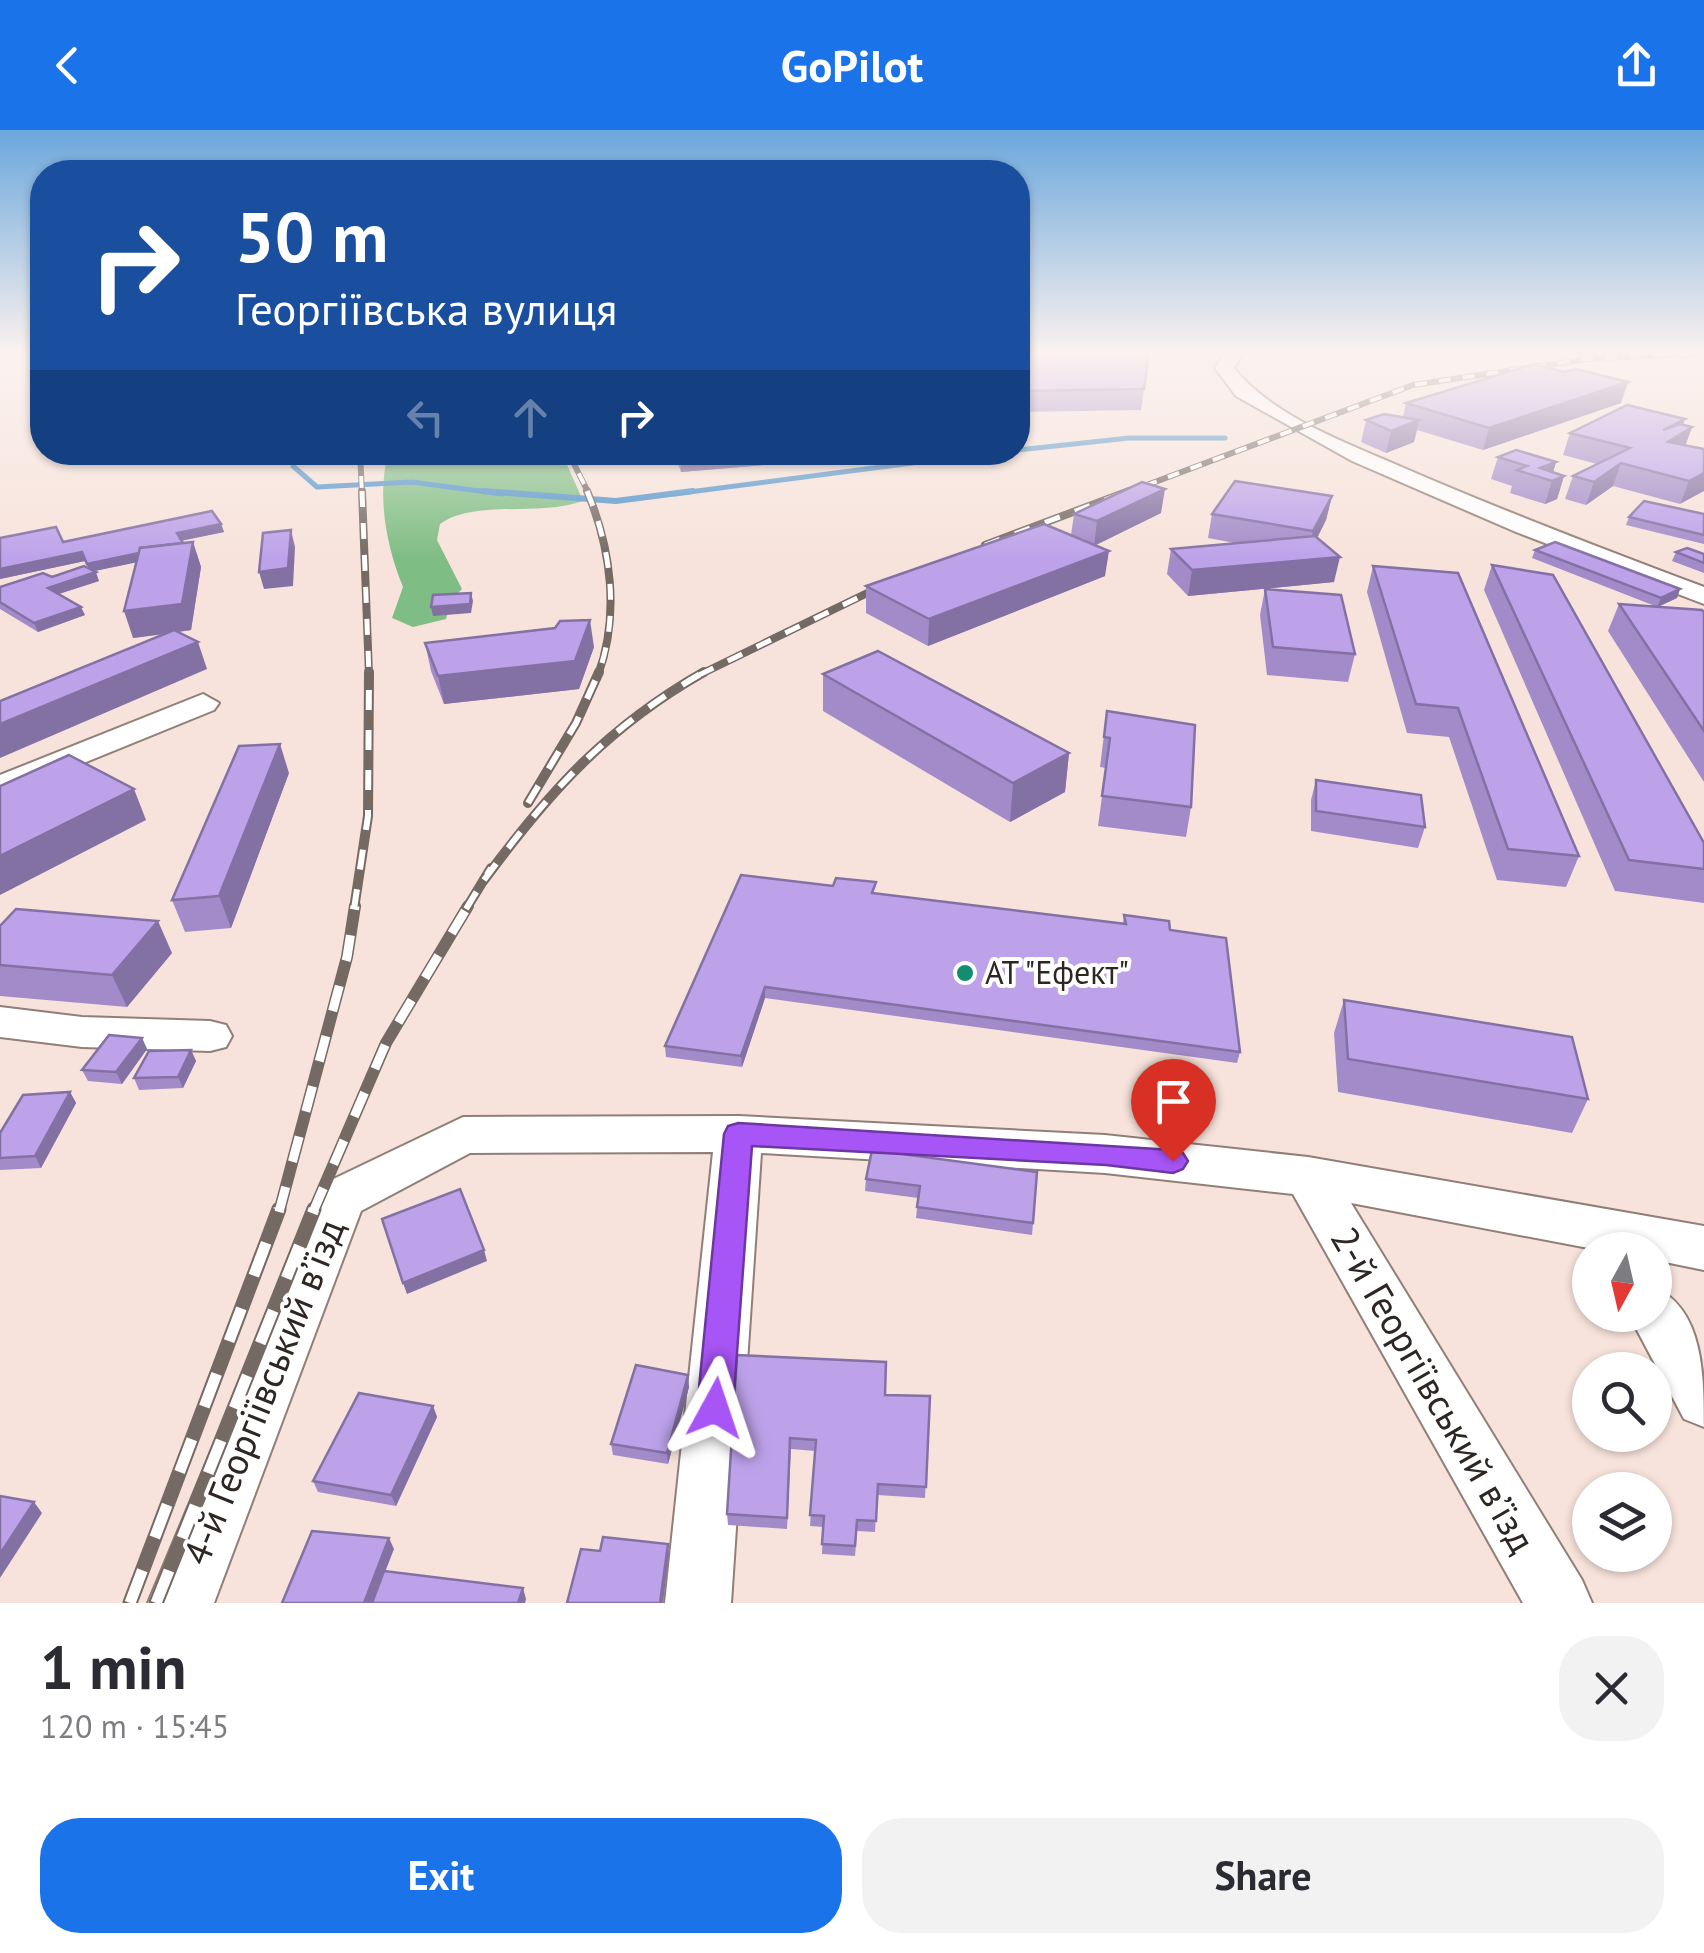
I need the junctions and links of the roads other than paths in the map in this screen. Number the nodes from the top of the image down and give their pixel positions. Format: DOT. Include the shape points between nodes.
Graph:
graph roads {
  1 [pos="1284,421"];
  2 [pos="1704,596"];
  3 [pos="203,704"];
  4 [pos="0,787"];
  5 [pos="0,1022"];
  6 [pos="210,1036"];
  7 [pos="738,1134"];
  8 [pos="1308,1176"];
  9 [pos="1577,1232"];
  10 [pos="1672,1245"];
  11 [pos="1704,1248"];
  12 [pos="1666,1332"];
  13 [pos="1704,1400"];
  14 [pos="181,1603"];
  15 [pos="698,1603"];
  16 [pos="1558,1603"];
  1 -- 2 [label="street" via="1449,496"];
  3 -- 4 [label="street"];
  5 -- 6 [label="street"];
  7 -- 8 [label="street" via="1106,1154"];
  7 -- 14 [label="street, 4-й Георгіївський в’їзд" via="463,1135 341,1198"];
  7 -- 15 [label="street"];
  8 -- 9 [label="street"];
  8 -- 16 [label="street, 2-й Георгіївський в’їзд"];
  10 -- 11 [label="street"];
  12 -- 13 [label="street"];
}
